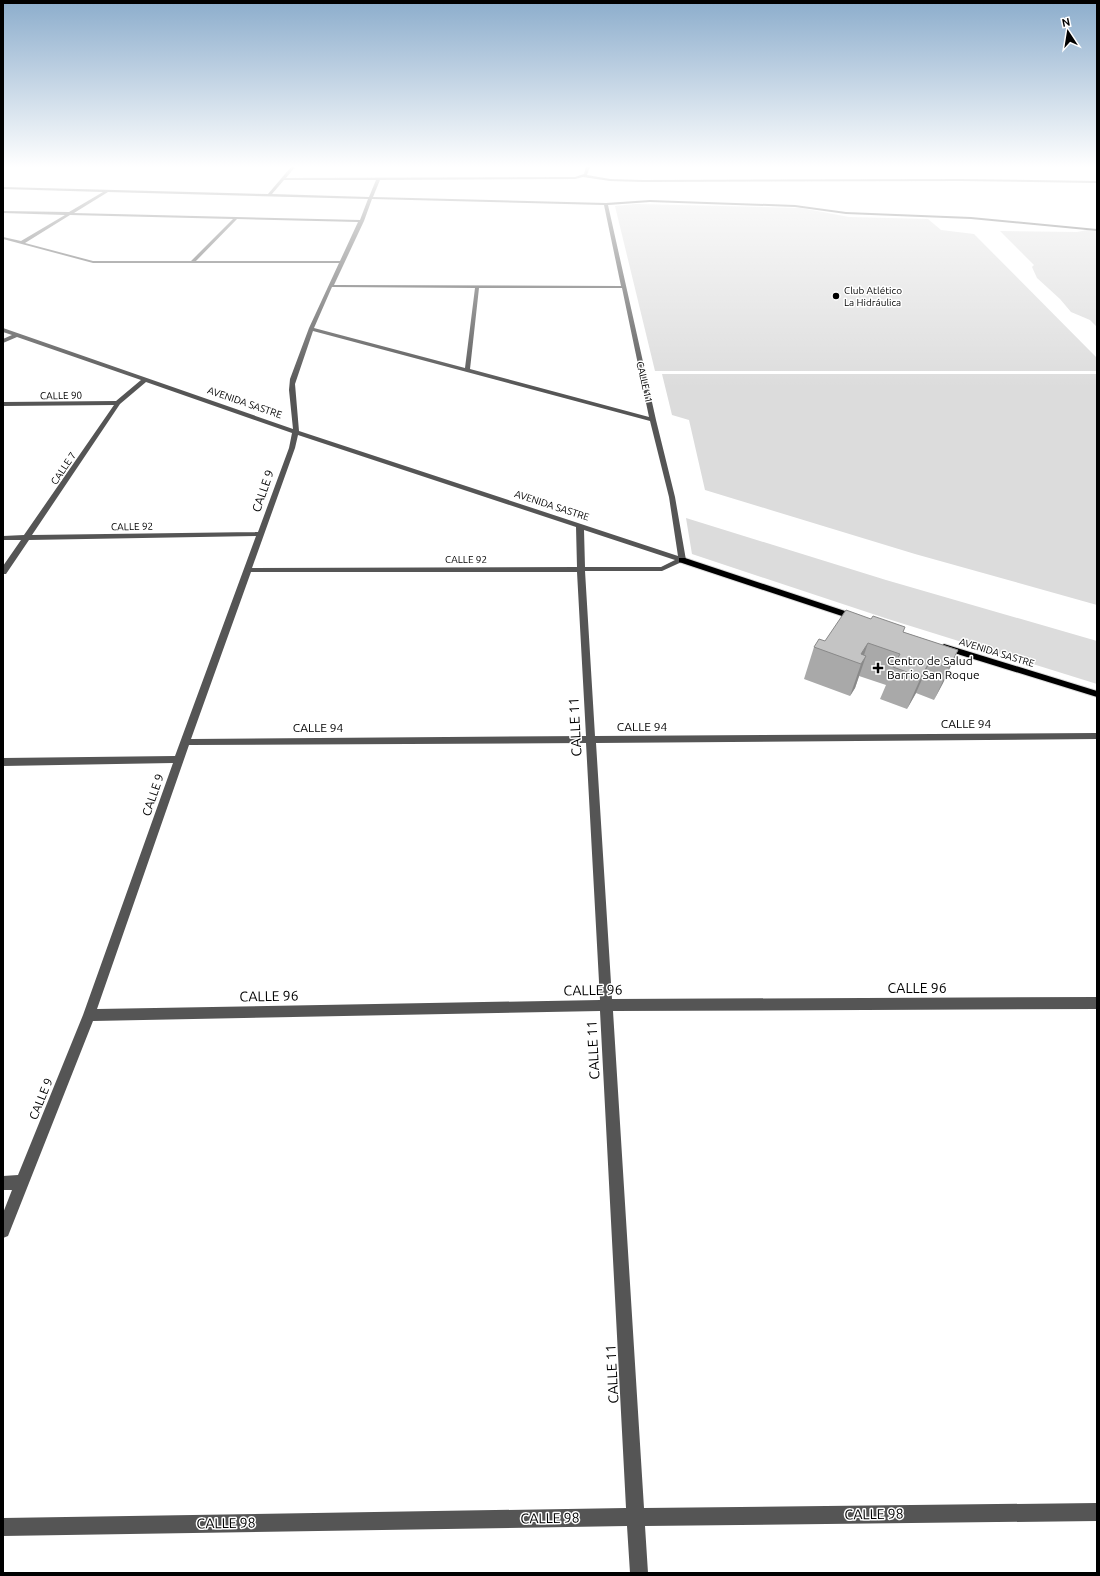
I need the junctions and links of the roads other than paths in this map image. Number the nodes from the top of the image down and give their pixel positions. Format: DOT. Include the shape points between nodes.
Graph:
graph roads {
  1 [pos="12,241"];
  2 [pos="25,241"];
  3 [pos="213,241"];
  4 [pos="353,241"];
  5 [pos="614,241"];
  6 [pos="21,243"];
  7 [pos="192,262"];
  8 [pos="343,262"];
  9 [pos="331,286"];
  10 [pos="477,287"];
  11 [pos="624,287"];
  12 [pos="312,329"];
  13 [pos="3,330"];
  14 [pos="17,335"];
  15 [pos="3,341"];
  16 [pos="467,371"];
  17 [pos="145,379"];
  18 [pos="118,403"];
  19 [pos="3,404"];
  20 [pos="653,420"];
  21 [pos="296,432"];
  22 [pos="580,526"];
  23 [pos="262,534"];
  24 [pos="28,537"];
  25 [pos="3,538"];
  26 [pos="682,560"];
  27 [pos="581,568"];
  28 [pos="249,570"];
  29 [pos="3,572"];
  30 [pos="868,622"];
  31 [pos="932,643"];
  32 [pos="1097,694"];
  33 [pos="1097,736"];
  34 [pos="591,740"];
  35 [pos="186,742"];
  36 [pos="179,759"];
  37 [pos="3,762"];
  38 [pos="1097,1003"];
  39 [pos="606,1005"];
  40 [pos="89,1015"];
  41 [pos="22,1182"];
  42 [pos="3,1183"];
  43 [pos="3,1231"];
  44 [pos="1097,1512"];
  45 [pos="636,1517"];
  46 [pos="3,1527"];
  47 [pos="639,1573"];
  1 -- 6 [label="street"];
  2 -- 6 [label="street"];
  3 -- 7 [label="street"];
  4 -- 8 [label="street"];
  5 -- 11 [label="street, CALLE 11"];
  6 -- 7 [label="street" via="93,262"];
  7 -- 8 [label="street"];
  8 -- 9 [label="street"];
  9 -- 10 [label="street"];
  9 -- 12 [label="street"];
  10 -- 11 [label="street"];
  10 -- 16 [label="street"];
  11 -- 20 [label="street, CALLE 11"];
  12 -- 16 [label="street"];
  12 -- 21 [label="street, CALLE 9" via="293,381"];
  13 -- 14 [label="street, AVENIDA SASTRE"];
  14 -- 15 [label="street"];
  14 -- 17 [label="street, AVENIDA SASTRE"];
  16 -- 20 [label="street"];
  17 -- 18 [label="street, CALLE 7"];
  17 -- 21 [label="street, AVENIDA SASTRE"];
  18 -- 19 [label="street, CALLE 90"];
  18 -- 24 [label="street, CALLE 7"];
  20 -- 26 [label="street, CALLE 11" via="672,497"];
  21 -- 22 [label="street, AVENIDA SASTRE"];
  21 -- 23 [label="street, CALLE 9"];
  22 -- 26 [label="street, AVENIDA SASTRE"];
  22 -- 27 [label="street, CALLE 11"];
  23 -- 24 [label="street, CALLE 92"];
  23 -- 28 [label="street, CALLE 9"];
  24 -- 25 [label="street, CALLE 92"];
  24 -- 29 [label="street, CALLE 7"];
  26 -- 27 [label="street, CALLE 92" via="662,569"];
  26 -- 30 [label="main road, AVENIDA SASTRE"];
  27 -- 28 [label="street, CALLE 92"];
  27 -- 34 [label="street, CALLE 11"];
  28 -- 35 [label="street, CALLE 9"];
  31 -- 32 [label="main road, AVENIDA SASTRE"];
  33 -- 34 [label="street, CALLE 94"];
  34 -- 35 [label="street, CALLE 94"];
  34 -- 39 [label="street, CALLE 11"];
  35 -- 36 [label="street, CALLE 9"];
  36 -- 37 [label="street"];
  36 -- 40 [label="street, CALLE 9"];
  38 -- 39 [label="street, CALLE 96"];
  39 -- 40 [label="street, CALLE 96"];
  39 -- 45 [label="street, CALLE 11"];
  40 -- 41 [label="street, CALLE 9"];
  41 -- 42 [label="street"];
  41 -- 43 [label="street, CALLE 9"];
  44 -- 45 [label="street, CALLE 98"];
  45 -- 46 [label="street, CALLE 98"];
  45 -- 47 [label="street, CALLE 11"];
}
